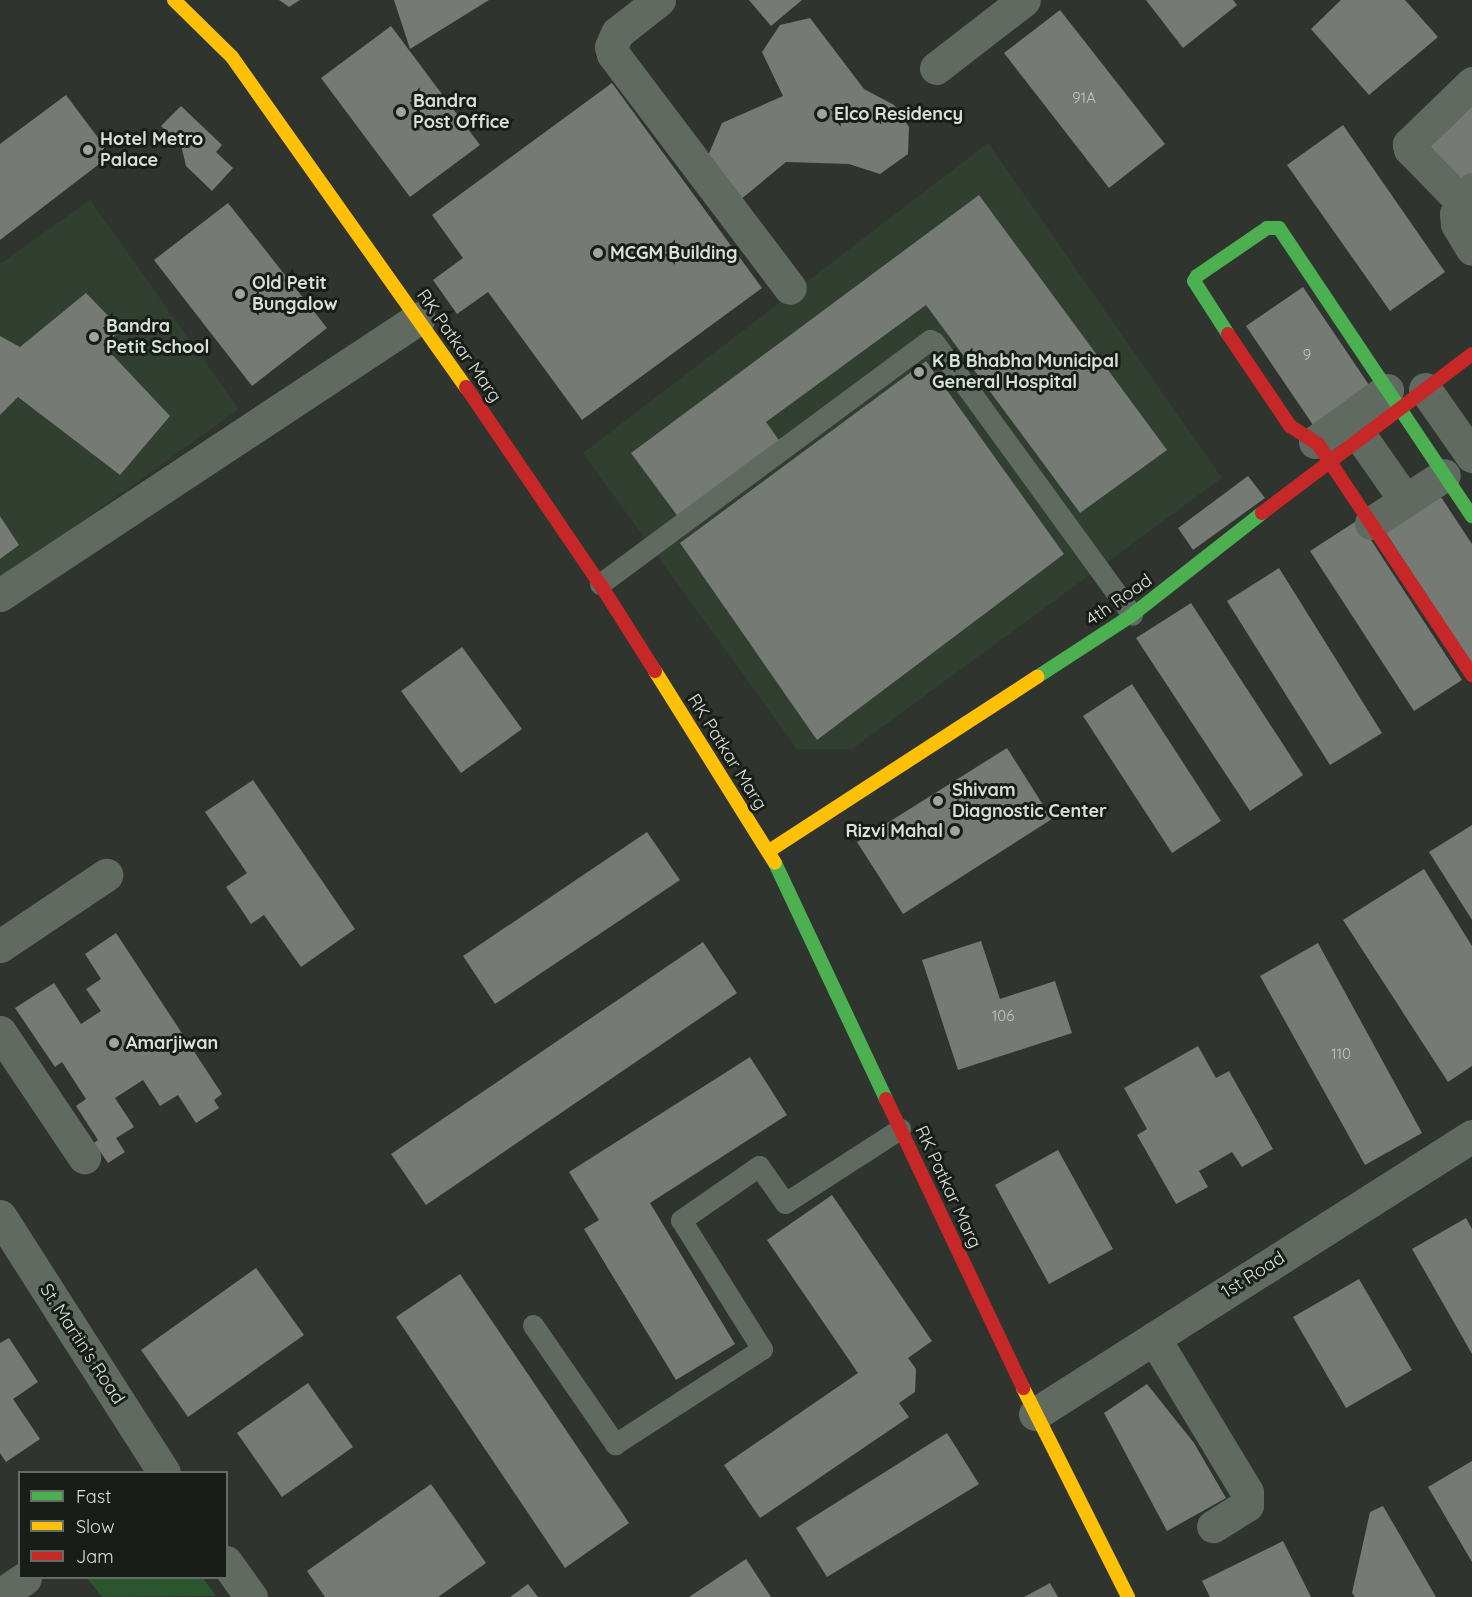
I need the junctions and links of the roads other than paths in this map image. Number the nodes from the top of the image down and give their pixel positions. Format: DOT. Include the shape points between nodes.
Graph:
graph roads {
  1 [pos="174,0"];
  2 [pos="659,0"];
  3 [pos="1024,0"];
  4 [pos="936,68"];
  5 [pos="1472,83"];
  6 [pos="1472,189"];
  7 [pos="1472,200"];
  8 [pos="1472,249"];
  9 [pos="790,288"];
  10 [pos="419,318"];
  11 [pos="1472,354"];
  12 [pos="1425,388"];
  13 [pos="1393,399"];
  14 [pos="1361,437"];
  15 [pos="1322,451"];
  16 [pos="1471,454"];
  17 [pos="1444,475"];
  18 [pos="1405,500"];
  19 [pos="1472,516"];
  20 [pos="1371,523"];
  21 [pos="600,584"];
  22 [pos="0,595"];
  23 [pos="1132,615"];
  24 [pos="1472,675"];
  25 [pos="769,851"];
  26 [pos="106,875"];
  27 [pos="0,946"];
  28 [pos="0,1032"];
  29 [pos="900,1129"];
  30 [pos="1472,1136"];
  31 [pos="84,1157"];
  32 [pos="0,1216"];
  33 [pos="533,1324"];
  34 [pos="1154,1338"];
  35 [pos="1035,1414"];
  36 [pos="163,1471"];
  37 [pos="1213,1526"];
  38 [pos="228,1565"];
  39 [pos="24,1579"];
  40 [pos="0,1595"];
  41 [pos="251,1597"];
  42 [pos="1128,1597"];
  1 -- 10 [label="street, RK Patkar Marg" via="232,57"];
  2 -- 9 [label="street" via="617,33 611,47 613,54"];
  3 -- 4 [label="street"];
  5 -- 6 [label="street" via="1409,144 1459,199"];
  7 -- 8 [label="street" via="1456,214 1457,224"];
  10 -- 21 [label="street, RK Patkar Marg"];
  10 -- 22 [label="street"];
  11 -- 12 [label="street, 4th Road"];
  12 -- 13 [label="street, 4th Road"];
  12 -- 16 [label="street"];
  13 -- 14 [label="street, 4th Road"];
  13 -- 15 [label="street"];
  13 -- 15 [label="street" via="1279,228 1266,228 1202,271 1194,281 1196,288 1290,426"];
  13 -- 17 [label="street"];
  14 -- 15 [label="street, 4th Road"];
  14 -- 18 [label="street"];
  15 -- 20 [label="street"];
  15 -- 23 [label="street, 4th Road"];
  17 -- 18 [label="street"];
  17 -- 19 [label="street"];
  18 -- 20 [label="street"];
  20 -- 24 [label="street"];
  21 -- 23 [label="lane" via="930,340"];
  21 -- 25 [label="street, RK Patkar Marg"];
  23 -- 25 [label="street, 4th Road"];
  25 -- 29 [label="street, RK Patkar Marg"];
  26 -- 27 [label="street"];
  28 -- 31 [label="street"];
  29 -- 33 [label="lane" via="785,1203 759,1166 681,1220 762,1349 615,1444"];
  29 -- 35 [label="street, RK Patkar Marg"];
  30 -- 34 [label="street, 1st Road"];
  32 -- 36 [label="street, St. Martin's Road"];
  34 -- 35 [label="street, 1st Road"];
  34 -- 37 [label="street" via="1247,1492 1246,1505"];
  35 -- 42 [label="street, RK Patkar Marg"];
  38 -- 41 [label="street"];
  39 -- 40 [label="street"];
}
